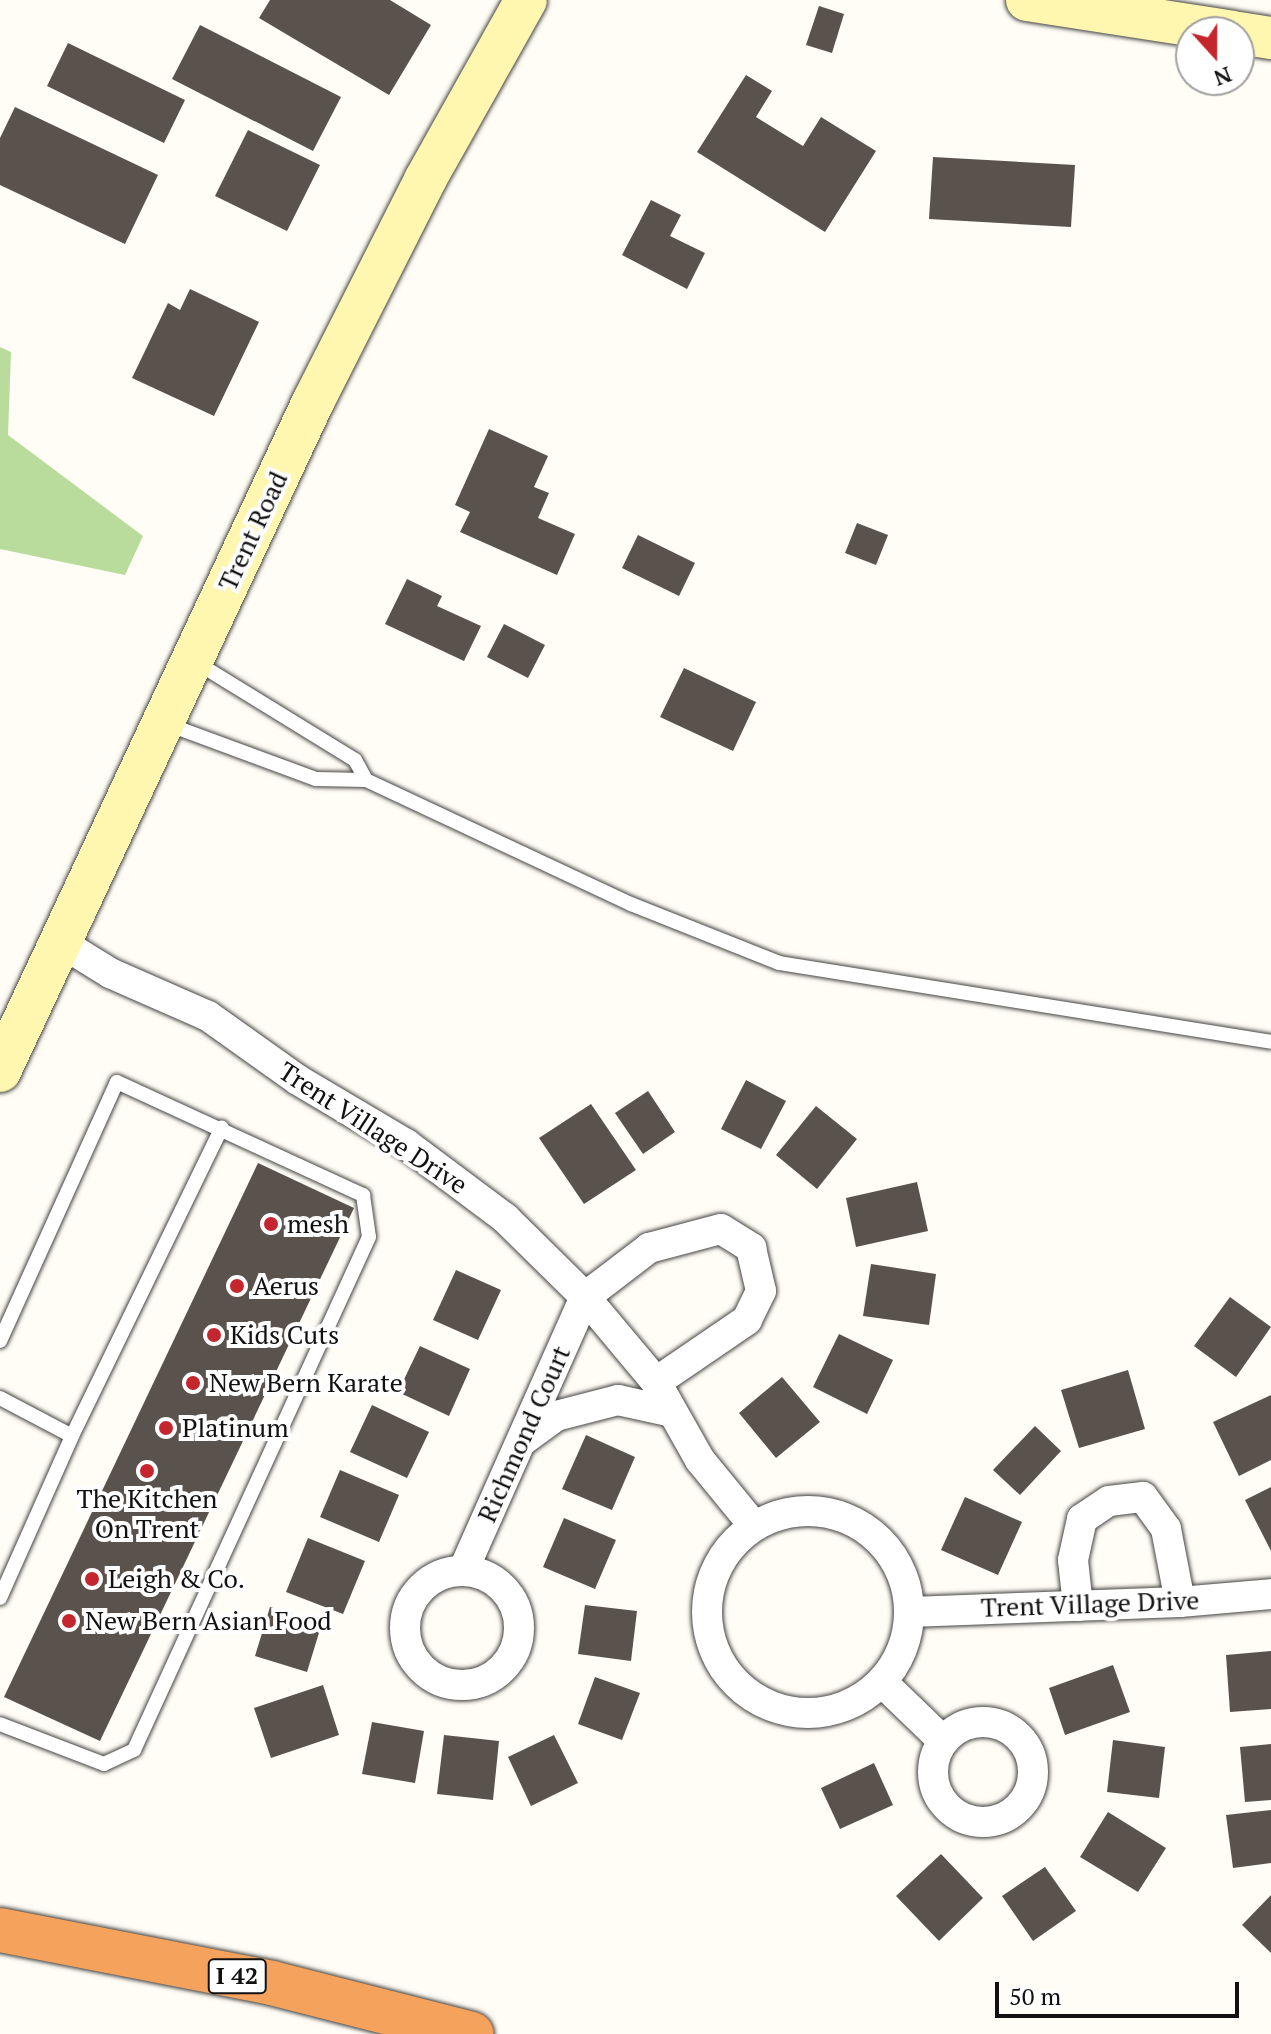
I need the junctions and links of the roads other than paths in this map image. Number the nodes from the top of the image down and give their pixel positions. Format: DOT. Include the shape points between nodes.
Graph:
graph roads {
  1 [pos="526,0"];
  2 [pos="1027,0"];
  3 [pos="1175,23"];
  4 [pos="192,660"];
  5 [pos="163,722"];
  6 [pos="366,780"];
  7 [pos="60,942"];
  8 [pos="1271,1042"];
  9 [pos="0,1071"];
  10 [pos="222,1127"];
  11 [pos="585,1297"];
  12 [pos="0,1341"];
  13 [pos="656,1382"];
  14 [pos="0,1398"];
  15 [pos="672,1412"];
  16 [pos="72,1436"];
  17 [pos="521,1441"];
  18 [pos="754,1526"];
  19 [pos="463,1571"];
  20 [pos="1271,1594"];
  21 [pos="0,1598"];
  22 [pos="1180,1602"];
  23 [pos="1078,1606"];
  24 [pos="910,1612"];
  25 [pos="882,1682"];
  26 [pos="0,1724"];
  27 [pos="943,1741"];
  28 [pos="0,1930"];
  29 [pos="472,2034"];
  1 -- 4 [label="street, Trent Road" via="425,180"];
  2 -- 3 [label="street"];
  4 -- 5 [label="street, Trent Road"];
  4 -- 6 [label="lane" via="355,760"];
  5 -- 6 [label="lane" via="316,779"];
  5 -- 7 [label="street, Trent Road"];
  6 -- 8 [label="lane" via="631,904 779,963"];
  7 -- 9 [label="street, Trent Road"];
  7 -- 11 [label="street, Trent Village Drive" via="110,973 208,1016 298,1080 406,1144 505,1218"];
  10 -- 12 [label="lane" via="117,1082"];
  10 -- 16 [label="lane"];
  10 -- 26 [label="lane" via="363,1195 369,1237 134,1750 104,1764"];
  11 -- 13 [label="street, Trent Village Drive"];
  11 -- 13 [label="street" via="649,1248 721,1229 751,1248 761,1291 747,1320"];
  11 -- 17 [label="street, Richmond Court"];
  13 -- 15 [label="street, Trent Village Drive"];
  14 -- 16 [label="lane"];
  15 -- 17 [label="street" via="618,1400 556,1416"];
  15 -- 18 [label="street, Trent Village Drive" via="700,1460"];
  16 -- 21 [label="lane"];
  17 -- 19 [label="street, Richmond Court"];
  18 -- 24 [label="street" via="782,1514 813,1511 843,1516 870,1532 891,1554 905,1582"];
  18 -- 25 [label="street" via="728,1550 711,1580 706,1614 712,1648 729,1677 755,1700 787,1712 822,1713 855,1702"];
  20 -- 22 [label="street, Trent Village Drive"];
  22 -- 23 [label="street, Trent Village Drive"];
  22 -- 23 [label="street" via="1166,1529 1143,1497 1109,1501 1082,1519 1073,1560"];
  23 -- 24 [label="street, Trent Village Drive"];
  24 -- 25 [label="street" via="907,1637"];
  25 -- 27 [label="street"];
  28 -- 29 [label="highway, I 42" via="272,1983"];
}
